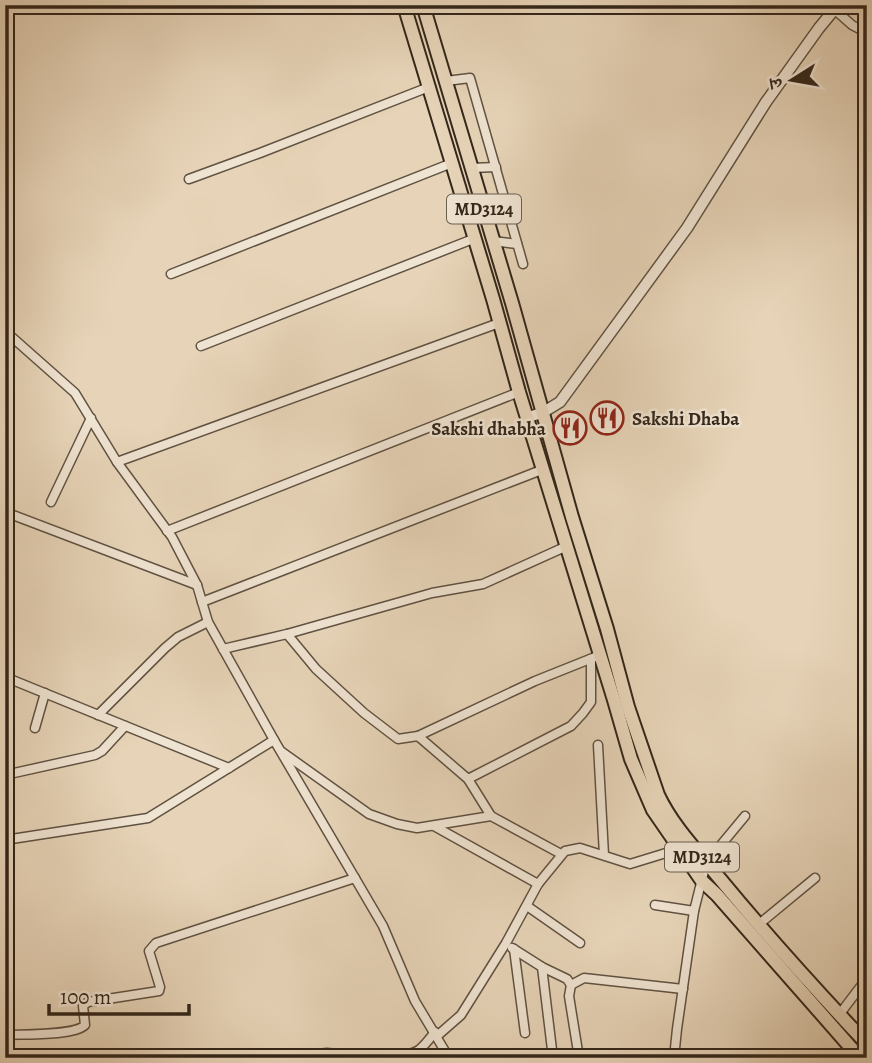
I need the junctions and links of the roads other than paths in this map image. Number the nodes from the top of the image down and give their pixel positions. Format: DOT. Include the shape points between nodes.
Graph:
graph roads {
  1 [pos="404,5"];
  2 [pos="423,5"];
  3 [pos="836,7"];
  4 [pos="867,33"];
  5 [pos="446,81"];
  6 [pos="429,87"];
  7 [pos="452,163"];
  8 [pos="496,167"];
  9 [pos="471,168"];
  10 [pos="189,179"];
  11 [pos="477,186"];
  12 [pos="460,191"];
  13 [pos="474,239"];
  14 [pos="493,241"];
  15 [pos="517,244"];
  16 [pos="523,264"];
  17 [pos="171,274"];
  18 [pos="499,323"];
  19 [pos="5,331"];
  20 [pos="201,346"];
  21 [pos="519,392"];
  22 [pos="542,413"];
  23 [pos="528,417"];
  24 [pos="92,418"];
  25 [pos="117,462"];
  26 [pos="544,469"];
  27 [pos="51,502"];
  28 [pos="5,512"];
  29 [pos="167,531"];
  30 [pos="567,545"];
  31 [pos="197,585"];
  32 [pos="202,602"];
  33 [pos="208,622"];
  34 [pos="287,634"];
  35 [pos="223,649"];
  36 [pos="596,657"];
  37 [pos="5,677"];
  38 [pos="45,694"];
  39 [pos="98,715"];
  40 [pos="125,726"];
  41 [pos="35,729"];
  42 [pos="418,736"];
  43 [pos="274,740"];
  44 [pos="598,745"];
  45 [pos="279,750"];
  46 [pos="229,768"];
  47 [pos="5,775"];
  48 [pos="468,779"];
  49 [pos="491,816"];
  50 [pos="745,816"];
  51 [pos="434,826"];
  52 [pos="5,840"];
  53 [pos="679,849"];
  54 [pos="561,854"];
  55 [pos="604,855"];
  56 [pos="706,863"];
  57 [pos="355,878"];
  58 [pos="815,878"];
  59 [pos="702,881"];
  60 [pos="538,884"];
  61 [pos="655,905"];
  62 [pos="527,906"];
  63 [pos="694,911"];
  64 [pos="758,925"];
  65 [pos="506,943"];
  66 [pos="580,943"];
  67 [pos="514,949"];
  68 [pos="542,967"];
  69 [pos="867,981"];
  70 [pos="571,985"];
  71 [pos="683,989"];
  72 [pos="839,1015"];
  73 [pos="525,1033"];
  74 [pos="436,1034"];
  75 [pos="5,1035"];
  76 [pos="867,1044"];
  77 [pos="317,1058"];
  78 [pos="449,1058"];
  79 [pos="553,1058"];
  80 [pos="579,1058"];
  81 [pos="674,1058"];
  82 [pos="860,1058"];
  1 -- 6 [label="main road, MD3124"];
  2 -- 5 [label="main road, MD3124"];
  3 -- 4 [label="street" via="852,25"];
  3 -- 22 [label="street" via="766,102 654,274 560,402"];
  5 -- 8 [label="street" via="470,78"];
  5 -- 9 [label="main road, MD3124"];
  6 -- 7 [label="main road, MD3124"];
  6 -- 10 [label="street"];
  7 -- 12 [label="main road, MD3124"];
  7 -- 17 [label="street"];
  8 -- 9 [label="street"];
  8 -- 15 [label="street"];
  9 -- 11 [label="main road, MD3124"];
  11 -- 12 [label="main road"];
  11 -- 14 [label="main road, MD3124"];
  12 -- 13 [label="main road, MD3124"];
  13 -- 18 [label="main road, MD3124"];
  13 -- 20 [label="street"];
  14 -- 15 [label="street"];
  14 -- 22 [label="main road, MD3124"];
  15 -- 16 [label="street"];
  18 -- 21 [label="main road, MD3124"];
  18 -- 25 [label="street"];
  19 -- 24 [label="street" via="75,393"];
  21 -- 23 [label="main road, MD3124"];
  21 -- 29 [label="street"];
  22 -- 23 [label="street"];
  22 -- 56 [label="main road, MD3124" via="658,795"];
  23 -- 26 [label="main road"];
  24 -- 25 [label="street"];
  24 -- 27 [label="street"];
  25 -- 29 [label="street"];
  26 -- 30 [label="main road"];
  26 -- 32 [label="street"];
  28 -- 31 [label="street"];
  29 -- 31 [label="street"];
  30 -- 34 [label="street" via="483,584 432,593"];
  30 -- 36 [label="main road"];
  31 -- 32 [label="street"];
  32 -- 33 [label="street"];
  33 -- 35 [label="street"];
  33 -- 39 [label="street" via="178,637"];
  34 -- 35 [label="street"];
  34 -- 42 [label="street" via="316,669 364,713 398,739"];
  35 -- 43 [label="street"];
  36 -- 42 [label="street"];
  36 -- 48 [label="street" via="591,702 571,726"];
  36 -- 53 [label="main road" via="653,810"];
  37 -- 38 [label="street"];
  38 -- 39 [label="street"];
  38 -- 41 [label="street"];
  39 -- 40 [label="street"];
  40 -- 46 [label="street"];
  40 -- 47 [label="street" via="95,755"];
  42 -- 48 [label="street"];
  43 -- 45 [label="street"];
  43 -- 46 [label="street"];
  44 -- 55 [label="street"];
  45 -- 51 [label="street" via="369,814 418,828"];
  45 -- 57 [label="street"];
  46 -- 52 [label="street" via="148,818"];
  48 -- 49 [label="street"];
  49 -- 51 [label="street"];
  49 -- 54 [label="street"];
  50 -- 56 [label="street"];
  51 -- 60 [label="street"];
  53 -- 55 [label="street" via="630,864"];
  53 -- 59 [label="main road"];
  54 -- 55 [label="street" via="580,848"];
  54 -- 60 [label="street"];
  56 -- 59 [label="street"];
  56 -- 64 [label="main road, MD3124"];
  57 -- 74 [label="street"];
  57 -- 75 [label="street" via="156,943 149,951 159,991 88,1002 83,1006 82,1029"];
  58 -- 64 [label="street"];
  59 -- 63 [label="street"];
  59 -- 82 [label="main road"];
  60 -- 62 [label="street"];
  61 -- 63 [label="street"];
  62 -- 65 [label="street"];
  62 -- 66 [label="street"];
  63 -- 71 [label="street"];
  64 -- 72 [label="main road, MD3124"];
  65 -- 67 [label="street"];
  65 -- 74 [label="street" via="461,1015"];
  67 -- 68 [label="street"];
  67 -- 73 [label="street"];
  68 -- 70 [label="street"];
  68 -- 79 [label="street"];
  69 -- 72 [label="street"];
  70 -- 71 [label="street" via="584,978"];
  70 -- 80 [label="street"];
  71 -- 81 [label="street"];
  72 -- 76 [label="main road, MD3124"];
  74 -- 77 [label="street" via="410,1054 327,1053"];
  74 -- 78 [label="street"];
}
